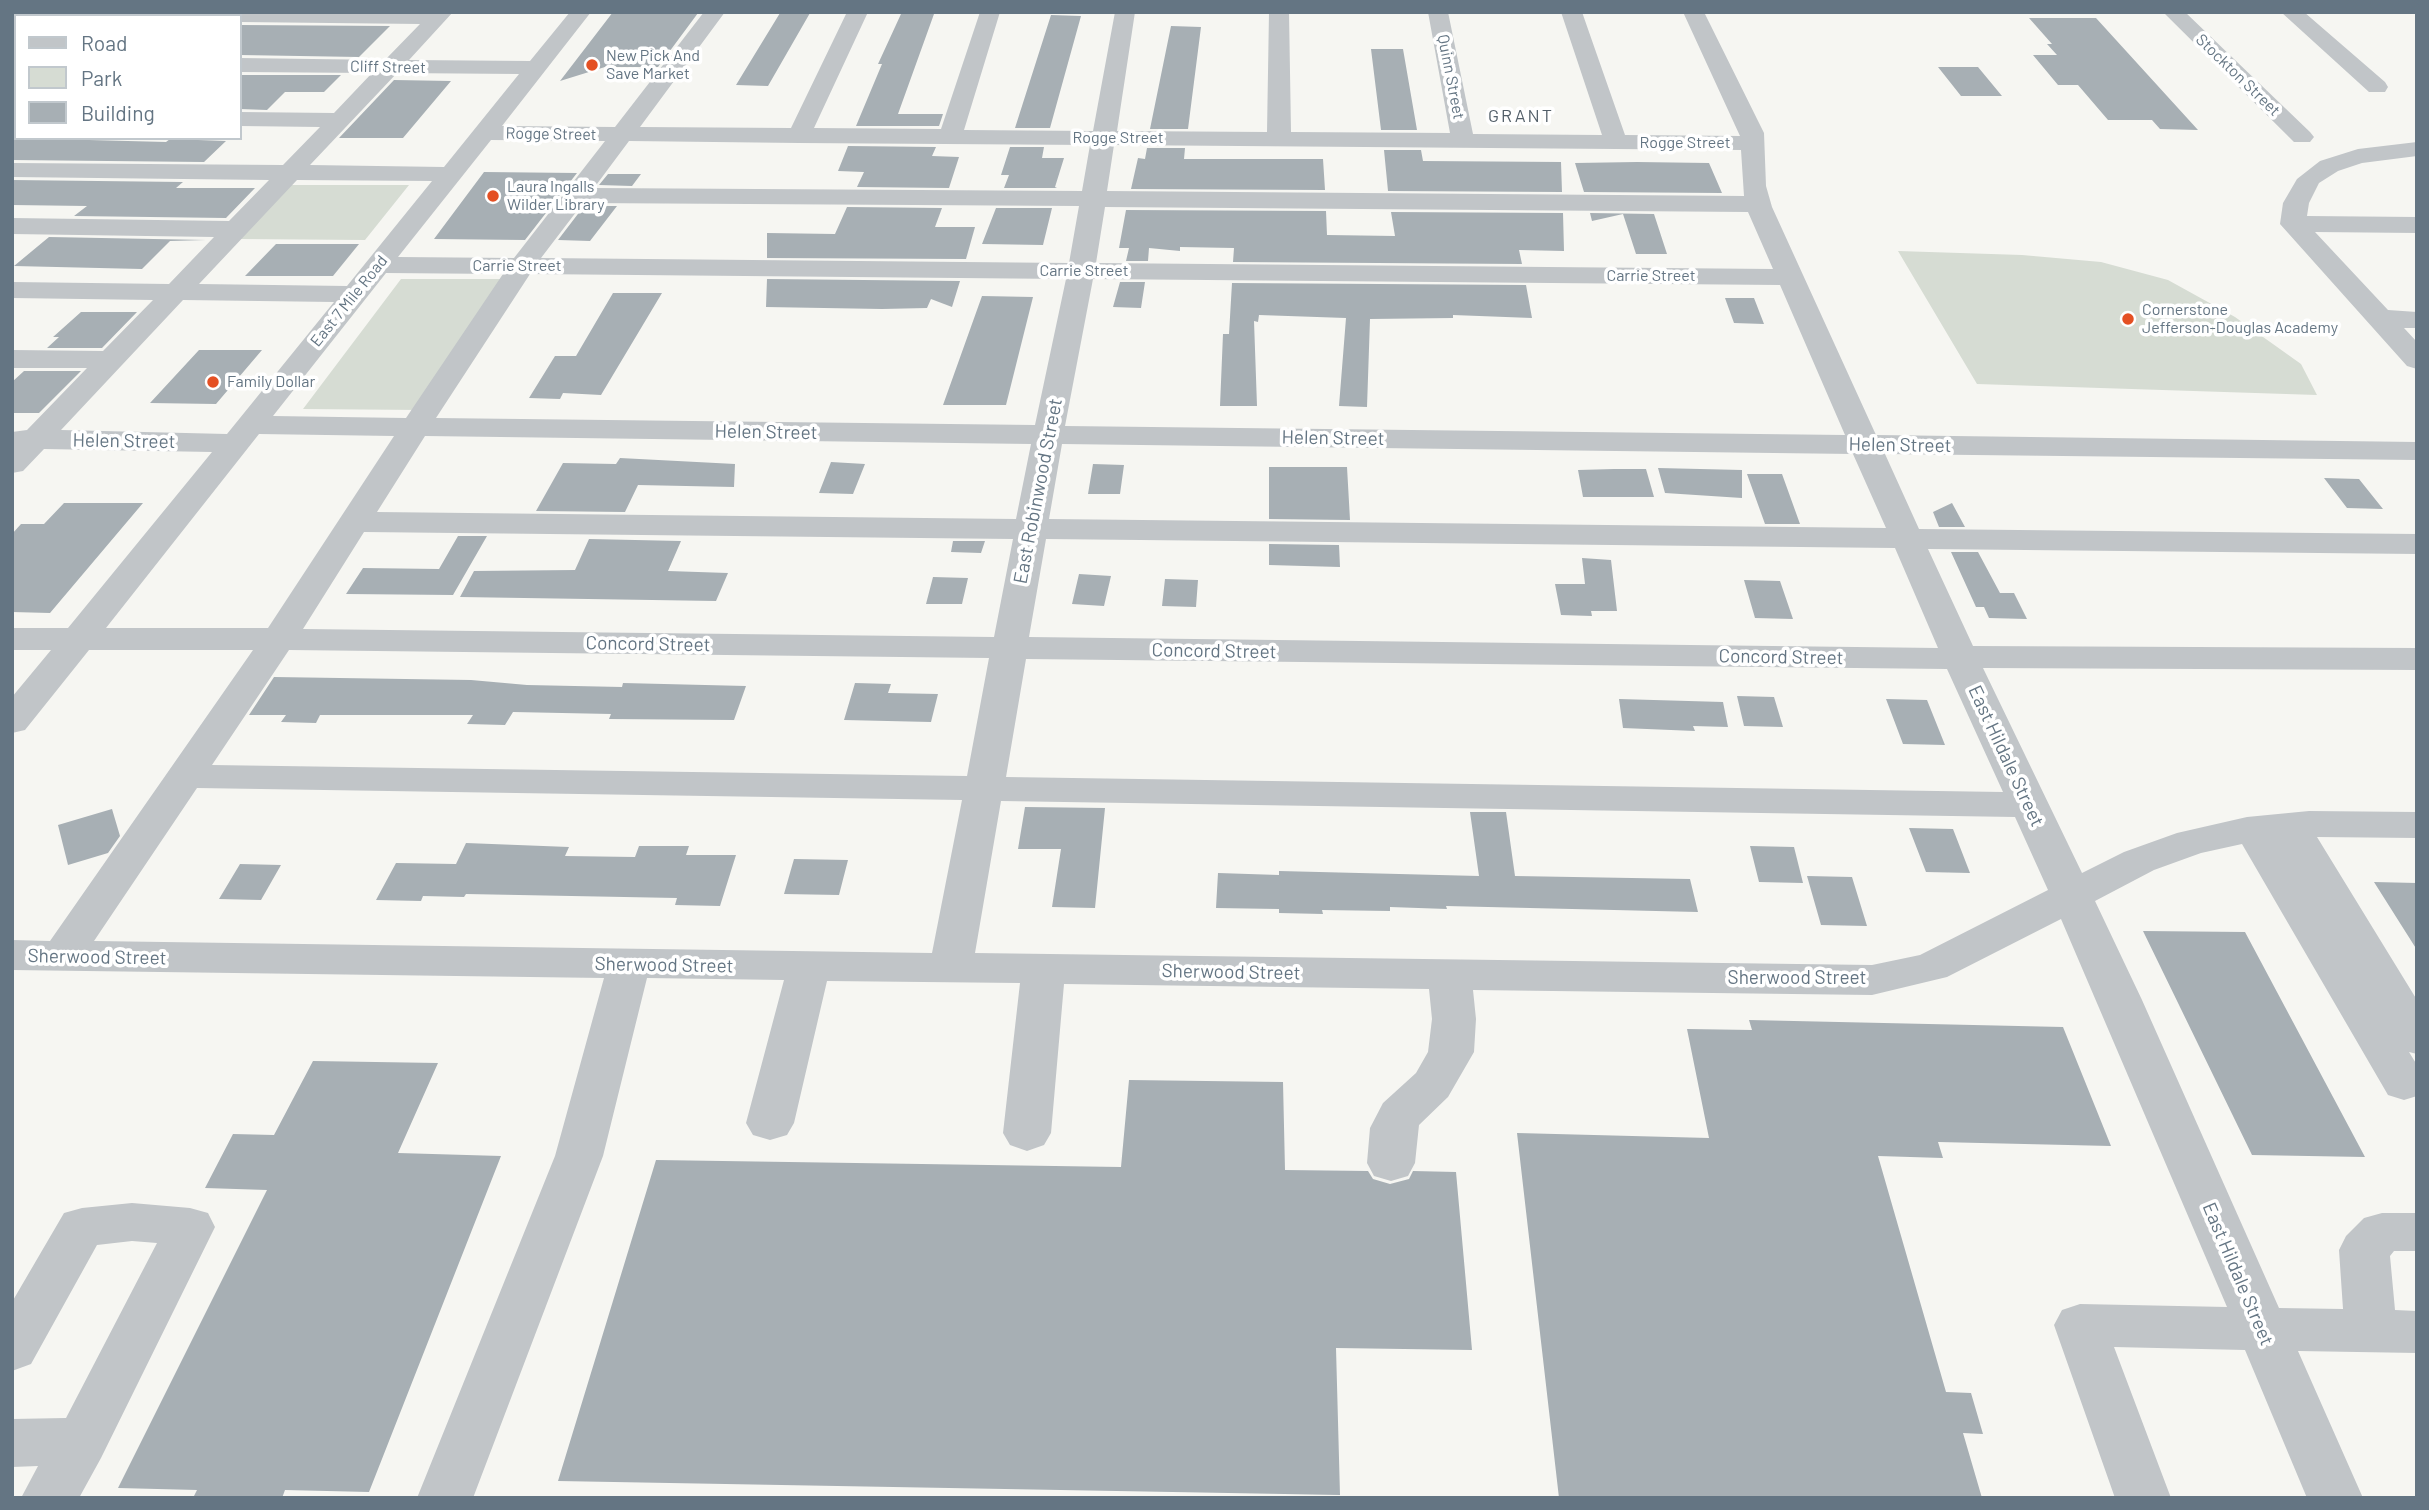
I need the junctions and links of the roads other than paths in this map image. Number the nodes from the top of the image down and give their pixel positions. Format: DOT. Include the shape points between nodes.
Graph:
graph roads {
  1 [pos="581,12"];
  2 [pos="715,12"];
  3 [pos="858,12"];
  4 [pos="990,12"];
  5 [pos="1125,12"];
  6 [pos="1279,12"];
  7 [pos="1438,12"];
  8 [pos="1572,12"];
  9 [pos="1693,12"];
  10 [pos="2173,12"];
  11 [pos="2291,12"];
  12 [pos="441,15"];
  13 [pos="242,16"];
  14 [pos="242,65"];
  15 [pos="391,67"];
  16 [pos="2377,87"];
  17 [pos="517,102"];
  18 [pos="242,119"];
  19 [pos="340,120"];
  20 [pos="624,134"];
  21 [pos="799,136"];
  22 [pos="950,137"];
  23 [pos="2302,137"];
  24 [pos="1104,138"];
  25 [pos="1279,140"];
  26 [pos="1463,141"];
  27 [pos="1616,142"];
  28 [pos="1752,144"];
  29 [pos="2417,149"];
  30 [pos="12,170"];
  31 [pos="290,173"];
  32 [pos="451,174"];
  33 [pos="575,195"];
  34 [pos="1093,199"];
  35 [pos="1758,204"];
  36 [pos="2293,224"];
  37 [pos="2417,225"];
  38 [pos="12,226"];
  39 [pos="236,229"];
  40 [pos="378,265"];
  41 [pos="522,266"];
  42 [pos="1081,271"];
  43 [pos="1790,277"];
  44 [pos="12,290"];
  45 [pos="175,292"];
  46 [pos="354,294"];
  47 [pos="2379,318"];
  48 [pos="2417,320"];
  49 [pos="2415,355"];
  50 [pos="12,359"];
  51 [pos="111,360"];
  52 [pos="414,428"];
  53 [pos="242,434"];
  54 [pos="1048,436"];
  55 [pos="24,439"];
  56 [pos="1867,445"];
  57 [pos="2417,451"];
  58 [pos="12,464"];
  59 [pos="354,522"];
  60 [pos="1030,530"];
  61 [pos="1908,538"];
  62 [pos="2417,544"];
  63 [pos="12,639"];
  64 [pos="276,639"];
  65 [pos="78,640"];
  66 [pos="1009,648"];
  67 [pos="1960,657"];
  68 [pos="2417,659"];
  69 [pos="12,722"];
  70 [pos="183,776"];
  71 [pos="983,788"];
  72 [pos="2029,805"];
  73 [pos="2417,825"];
  74 [pos="2272,827"];
  75 [pos="2072,896"];
  76 [pos="12,955"];
  77 [pos="62,956"];
  78 [pos="629,964"];
  79 [pos="809,967"];
  80 [pos="951,969"];
  81 [pos="1043,970"];
  82 [pos="1449,975"];
  83 [pos="2417,1038"];
  84 [pos="2404,1083"];
  85 [pos="770,1123"];
  86 [pos="1027,1133"];
  87 [pos="1391,1163"];
  88 [pos="2417,1232"];
  89 [pos="2262,1328"];
  90 [pos="2394,1332"];
  91 [pos="12,1349"];
  92 [pos="82,1441"];
  93 [pos="12,1443"];
  94 [pos="49,1498"];
  95 [pos="445,1498"];
  96 [pos="2143,1498"];
  97 [pos="2335,1498"];
  1 -- 17 [label="street, East 7 Mile Road"];
  2 -- 20 [label="street"];
  3 -- 21 [label="street"];
  4 -- 22 [label="street"];
  5 -- 24 [label="street, East Robinwood Street"];
  6 -- 25 [label="street"];
  7 -- 26 [label="street, Quinn Street"];
  8 -- 27 [label="street"];
  9 -- 28 [label="street, East Hildale Street" via="1752,133"];
  10 -- 23 [label="street, Stockton Street"];
  11 -- 16 [label="street"];
  12 -- 13 [label="street"];
  12 -- 15 [label="street"];
  14 -- 15 [label="street, Cliff Street"];
  15 -- 17 [label="street, Cliff Street"];
  15 -- 19 [label="street"];
  17 -- 20 [label="street, Rogge Street"];
  17 -- 32 [label="street, East 7 Mile Road"];
  18 -- 19 [label="street"];
  19 -- 31 [label="street"];
  20 -- 21 [label="street, Rogge Street"];
  20 -- 33 [label="street"];
  21 -- 22 [label="street, Rogge Street"];
  22 -- 24 [label="street, Rogge Street"];
  24 -- 25 [label="street, Rogge Street"];
  24 -- 34 [label="street, East Robinwood Street"];
  25 -- 26 [label="street, Rogge Street"];
  26 -- 27 [label="street, Rogge Street"];
  27 -- 28 [label="street, Rogge Street"];
  28 -- 35 [label="street, East Hildale Street"];
  29 -- 36 [label="street" via="2358,156 2329,166 2309,179 2296,203"];
  30 -- 31 [label="street"];
  31 -- 32 [label="street"];
  31 -- 39 [label="street"];
  32 -- 40 [label="street, East 7 Mile Road"];
  33 -- 34 [label="street"];
  33 -- 41 [label="street"];
  34 -- 35 [label="street"];
  34 -- 42 [label="street, East Robinwood Street"];
  35 -- 43 [label="street, East Hildale Street"];
  36 -- 37 [label="street"];
  36 -- 47 [label="street"];
  38 -- 39 [label="street"];
  39 -- 45 [label="street"];
  40 -- 41 [label="street, Carrie Street"];
  40 -- 46 [label="street, East 7 Mile Road"];
  41 -- 42 [label="street, Carrie Street"];
  41 -- 52 [label="street"];
  42 -- 43 [label="street, Carrie Street"];
  42 -- 54 [label="street, East Robinwood Street"];
  43 -- 56 [label="street, East Hildale Street"];
  44 -- 45 [label="street"];
  45 -- 46 [label="street"];
  45 -- 51 [label="street"];
  46 -- 53 [label="street, East 7 Mile Road"];
  47 -- 48 [label="street"];
  47 -- 49 [label="street"];
  50 -- 51 [label="street"];
  51 -- 55 [label="street"];
  52 -- 53 [label="street, Helen Street"];
  52 -- 54 [label="street, Helen Street"];
  52 -- 59 [label="street"];
  53 -- 55 [label="street, Helen Street"];
  53 -- 65 [label="street, East 7 Mile Road"];
  54 -- 56 [label="street, Helen Street"];
  54 -- 60 [label="street, East Robinwood Street"];
  55 -- 58 [label="street"];
  56 -- 57 [label="street, Helen Street"];
  56 -- 61 [label="street, East Hildale Street"];
  59 -- 60 [label="street"];
  59 -- 64 [label="street"];
  60 -- 61 [label="street"];
  60 -- 66 [label="street, East Robinwood Street"];
  61 -- 62 [label="street"];
  61 -- 67 [label="street, East Hildale Street"];
  63 -- 65 [label="street, Concord Street"];
  64 -- 65 [label="street, Concord Street"];
  64 -- 66 [label="street, Concord Street"];
  64 -- 70 [label="street"];
  65 -- 69 [label="street, East 7 Mile Road"];
  66 -- 67 [label="street, Concord Street"];
  66 -- 71 [label="street, East Robinwood Street"];
  67 -- 68 [label="street, Concord Street"];
  67 -- 72 [label="street, East Hildale Street"];
  70 -- 71 [label="street"];
  70 -- 77 [label="street"];
  71 -- 72 [label="street"];
  71 -- 80 [label="street, East Robinwood Street"];
  72 -- 75 [label="street, East Hildale Street"];
  73 -- 74 [label="street, Sherwood Street"];
  74 -- 75 [label="street, Sherwood Street" via="2191,842 2139,860"];
  74 -- 83 [label="street"];
  74 -- 84 [label="street"];
  75 -- 82 [label="street, Sherwood Street" via="1932,967 1872,980"];
  75 -- 89 [label="street, East Hildale Street"];
  76 -- 77 [label="street, Sherwood Street"];
  77 -- 78 [label="street, Sherwood Street"];
  78 -- 79 [label="street, Sherwood Street"];
  78 -- 95 [label="street" via="579,1156"];
  79 -- 80 [label="street, Sherwood Street"];
  79 -- 85 [label="street"];
  80 -- 81 [label="street, Sherwood Street"];
  81 -- 82 [label="street, Sherwood Street"];
  81 -- 86 [label="street"];
  82 -- 87 [label="street" via="1454,1019 1451,1052 1432,1084 1400,1115 1394,1128"];
  88 -- 90 [label="street" via="2382,1231 2364,1250"];
  89 -- 90 [label="street"];
  89 -- 96 [label="street" via="2080,1325"];
  89 -- 97 [label="street, East Hildale Street"];
  91 -- 92 [label="street" via="82,1227 132,1222 190,1227"];
  92 -- 93 [label="street"];
  92 -- 94 [label="street"];
}
